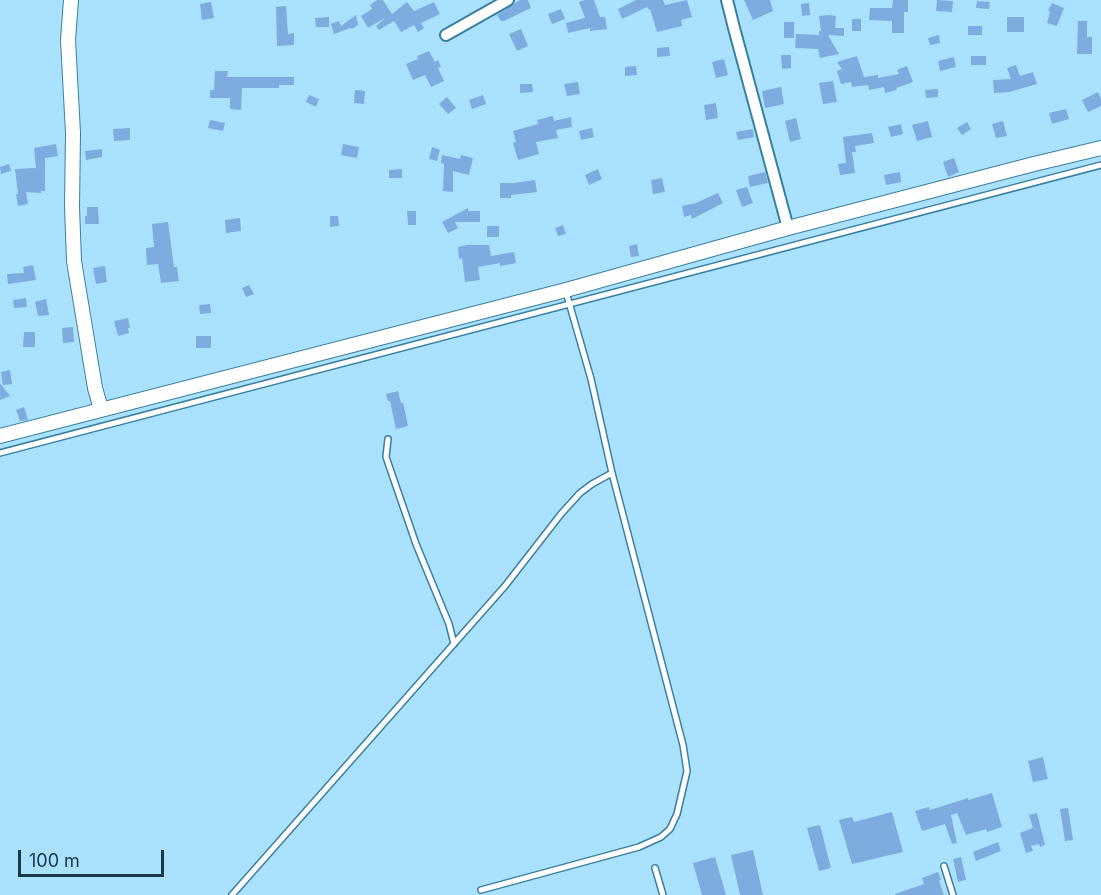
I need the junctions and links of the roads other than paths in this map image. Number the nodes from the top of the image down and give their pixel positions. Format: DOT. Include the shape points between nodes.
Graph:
graph roads {
  1 [pos="71,0"];
  2 [pos="508,0"];
  3 [pos="727,0"];
  4 [pos="446,35"];
  5 [pos="1101,148"];
  6 [pos="1101,165"];
  7 [pos="788,228"];
  8 [pos="566,290"];
  9 [pos="570,305"];
  10 [pos="100,410"];
  11 [pos="0,436"];
  12 [pos="388,439"];
  13 [pos="0,453"];
  14 [pos="612,473"];
  15 [pos="454,644"];
  16 [pos="945,866"];
  17 [pos="655,868"];
  18 [pos="481,890"];
  19 [pos="232,895"];
  20 [pos="663,895"];
  21 [pos="953,895"];
  1 -- 10 [label="street" via="68,40 75,261"];
  2 -- 4 [label="street"];
  3 -- 7 [label="street"];
  5 -- 7 [label="street"];
  6 -- 9 [label="lane"];
  7 -- 8 [label="street"];
  8 -- 9 [label="lane"];
  8 -- 10 [label="street"];
  9 -- 13 [label="lane"];
  9 -- 14 [label="lane"];
  10 -- 11 [label="street"];
  12 -- 15 [label="lane" via="386,457"];
  14 -- 15 [label="lane" via="580,493"];
  14 -- 18 [label="lane" via="683,745 687,771 677,814 661,837 639,847"];
  15 -- 19 [label="lane"];
  16 -- 21 [label="lane"];
  17 -- 20 [label="lane"];
}
